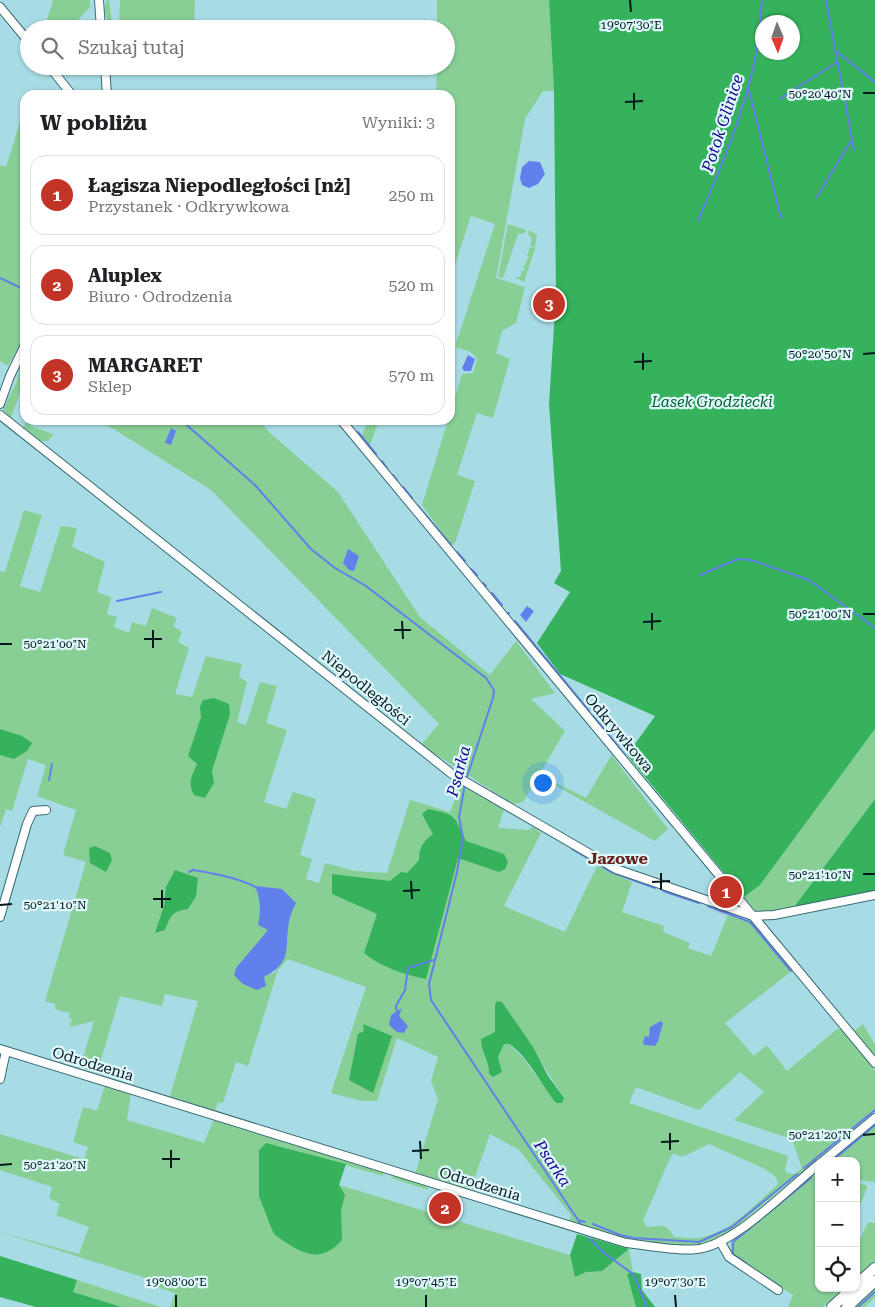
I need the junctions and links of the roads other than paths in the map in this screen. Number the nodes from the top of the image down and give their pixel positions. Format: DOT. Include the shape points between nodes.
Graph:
graph roads {
  1 [pos="98,0"];
  2 [pos="0,7"];
  3 [pos="101,20"];
  4 [pos="20,31"];
  5 [pos="56,75"];
  6 [pos="106,75"];
  7 [pos="68,90"];
  8 [pos="107,90"];
  9 [pos="20,355"];
  10 [pos="0,404"];
  11 [pos="0,415"];
  12 [pos="345,425"];
  13 [pos="46,810"];
  14 [pos="875,895"];
  15 [pos="753,916"];
  16 [pos="0,917"];
  17 [pos="3,1050"];
  18 [pos="875,1063"];
  19 [pos="0,1079"];
  20 [pos="875,1118"];
  21 [pos="828,1157"];
  22 [pos="815,1167"];
  23 [pos="720,1241"];
  24 [pos="875,1268"];
  25 [pos="860,1281"];
  26 [pos="875,1281"];
  27 [pos="778,1290"];
  28 [pos="849,1292"];
  29 [pos="832,1307"];
  30 [pos="847,1307"];
  1 -- 3 [label="street"];
  2 -- 4 [label="street"];
  5 -- 7 [label="street"];
  6 -- 8 [label="street"];
  9 -- 10 [label="street"];
  11 -- 15 [label="street, Niepodległości" via="460,779 616,869"];
  12 -- 15 [label="street, Odkrywkowa"];
  13 -- 16 [label="street" via="33,811 27,824"];
  14 -- 15 [label="street" via="774,915"];
  15 -- 18 [label="street, Odkrywkowa"];
  17 -- 19 [label="street"];
  17 -- 23 [label="street, Odrodzenia" via="595,1235 626,1243 695,1250"];
  20 -- 21 [label="street"];
  22 -- 23 [label="street, Odrodzenia" via="734,1234"];
  23 -- 27 [label="street" via="729,1257"];
  24 -- 25 [label="main road"];
  26 -- 30 [label="main road"];
  28 -- 29 [label="main road"];
}
